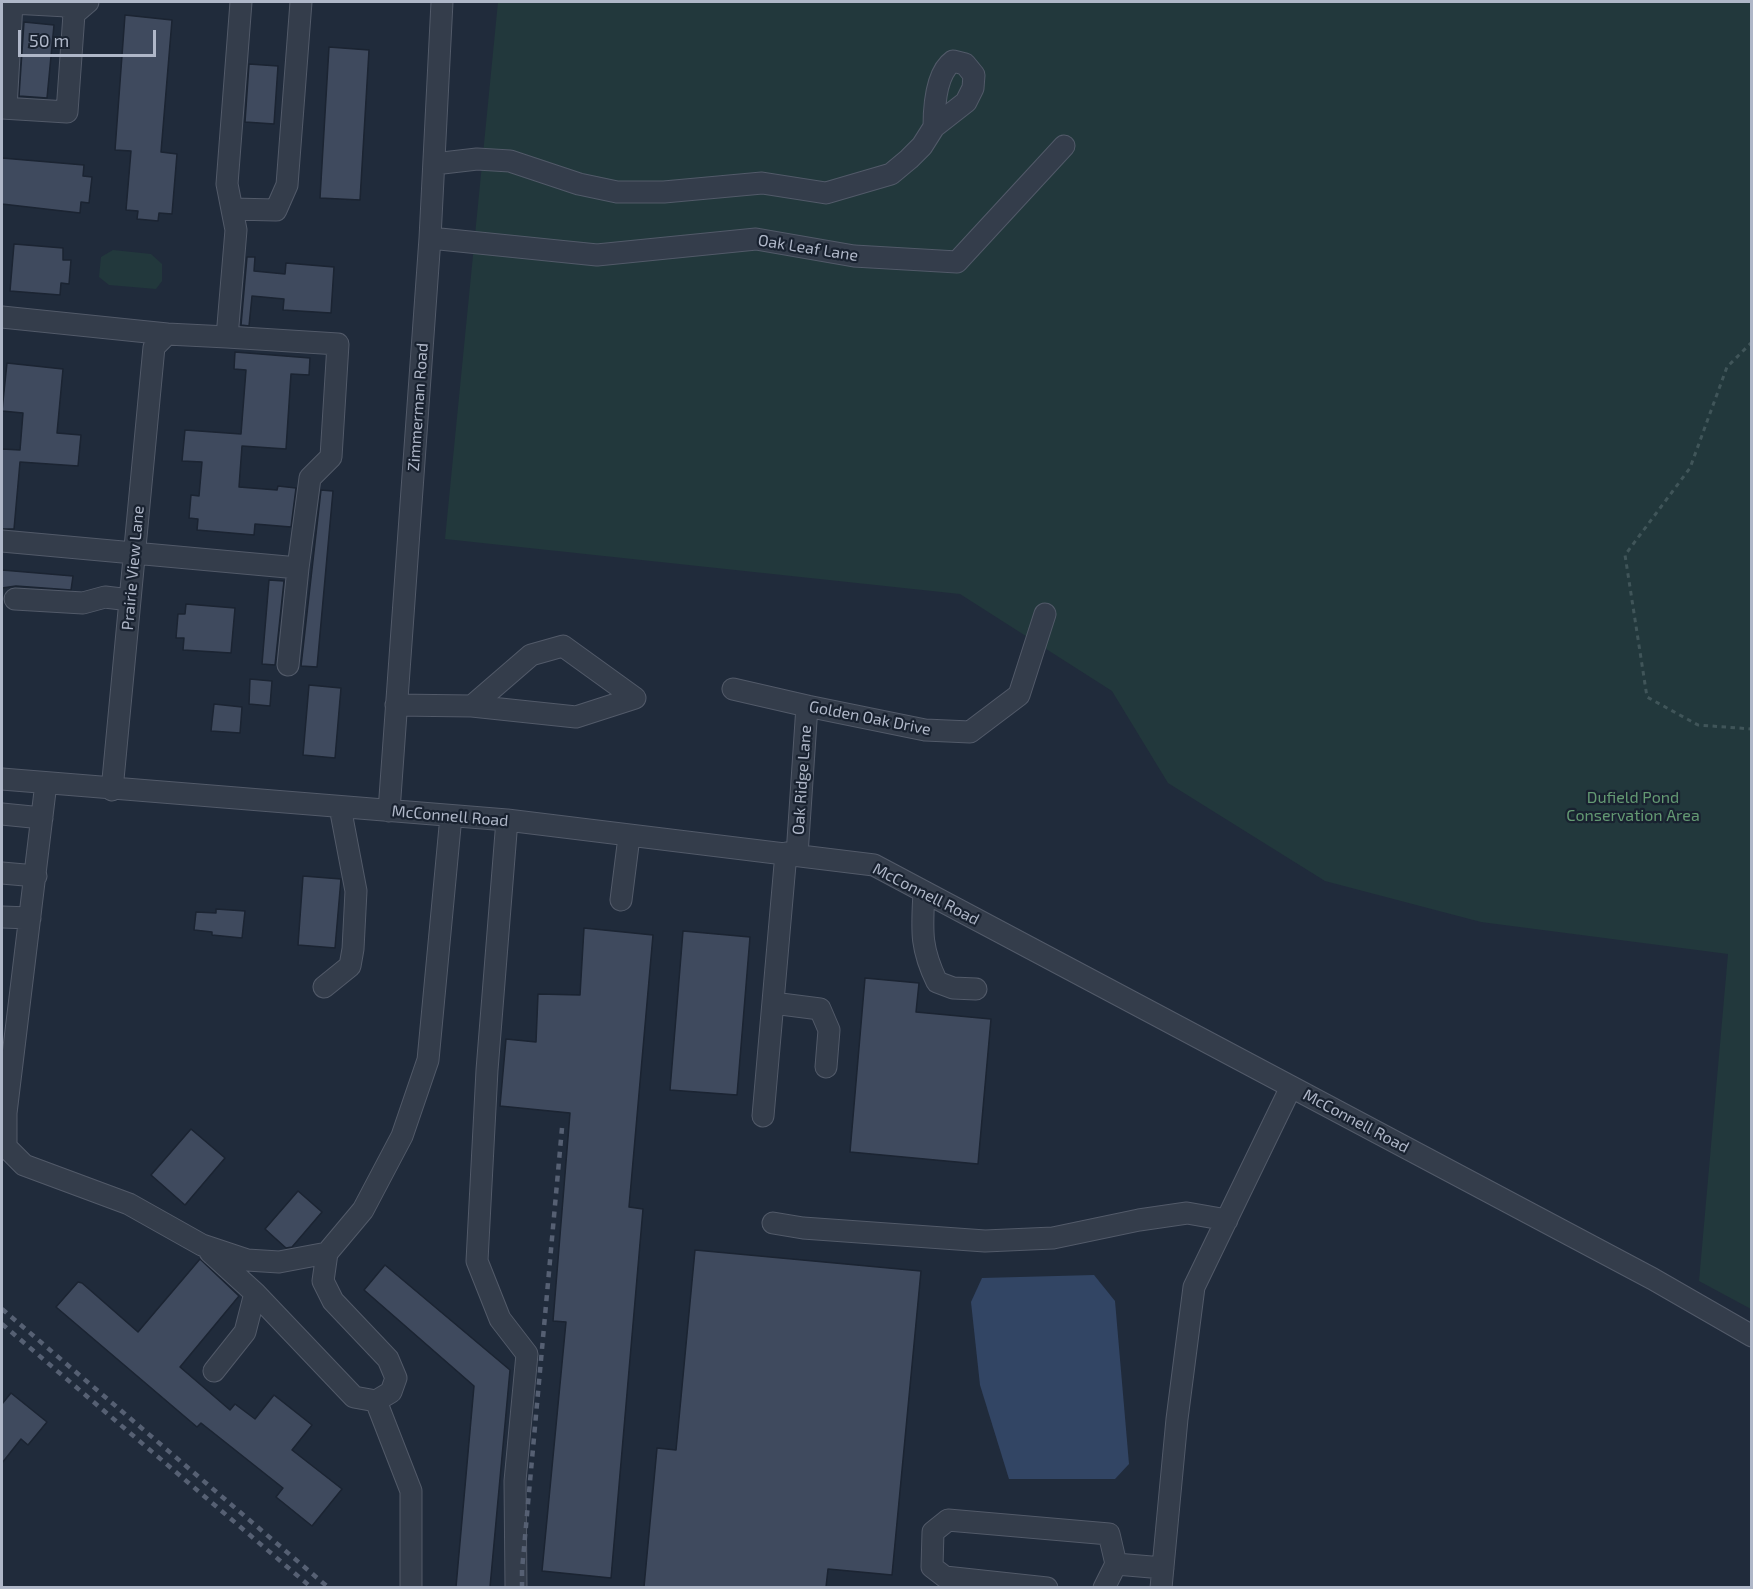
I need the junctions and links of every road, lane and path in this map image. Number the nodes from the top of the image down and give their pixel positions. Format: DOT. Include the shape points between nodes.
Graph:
graph roads {
  1 [pos="7,2"];
  2 [pos="241,2"];
  3 [pos="302,2"];
  4 [pos="442,2"];
  5 [pos="81,8"];
  6 [pos="4,108"];
  7 [pos="934,127"];
  8 [pos="1064,146"];
  9 [pos="434,164"];
  10 [pos="232,209"];
  11 [pos="430,238"];
  12 [pos="2,317"];
  13 [pos="227,337"];
  14 [pos="161,340"];
  15 [pos="1752,342"];
  16 [pos="2,541"];
  17 [pos="135,554"];
  18 [pos="298,568"];
  19 [pos="15,599"];
  20 [pos="130,600"];
  21 [pos="1045,614"];
  22 [pos="288,665"];
  23 [pos="733,689"];
  24 [pos="396,705"];
  25 [pos="472,706"];
  26 [pos="807,706"];
  27 [pos="1752,729"];
  28 [pos="2,780"];
  29 [pos="45,783"];
  30 [pos="112,790"];
  31 [pos="340,807"];
  32 [pos="389,811"];
  33 [pos="2,814"];
  34 [pos="451,816"];
  35 [pos="42,818"];
  36 [pos="507,820"];
  37 [pos="630,837"];
  38 [pos="791,854"];
  39 [pos="2,873"];
  40 [pos="36,876"];
  41 [pos="924,892"];
  42 [pos="621,900"];
  43 [pos="2,916"];
  44 [pos="30,918"];
  45 [pos="324,987"];
  46 [pos="976,989"];
  47 [pos="773,1003"];
  48 [pos="8,1056"];
  49 [pos="826,1067"];
  50 [pos="1291,1087"];
  51 [pos="763,1116"];
  52 [pos="1227,1220"];
  53 [pos="773,1223"];
  54 [pos="202,1245"];
  55 [pos="327,1253"];
  56 [pos="255,1293"];
  57 [pos="1752,1336"];
  58 [pos="214,1371"];
  59 [pos="376,1401"];
  60 [pos="1116,1563"];
  61 [pos="1162,1578"];
  62 [pos="411,1587"];
  63 [pos="516,1587"];
  64 [pos="1047,1587"];
  65 [pos="1104,1587"];
  1 -- 5 [label="street"];
  1 -- 6 [label="street"];
  2 -- 10 [label="street" via="227,184"];
  3 -- 10 [label="street" via="287,185 276,210"];
  4 -- 9 [label="street, Zimmerman Road"];
  5 -- 6 [label="street" via="67,112"];
  7 -- 9 [label="street" via="916,153 891,174 825,193 762,183 617,192 510,161 477,159"];
  8 -- 11 [label="street, Oak Leaf Lane" via="957,262 854,256 756,239 597,255"];
  9 -- 11 [label="street, Zimmerman Road"];
  10 -- 13 [label="street" via="236,230"];
  11 -- 24 [label="street, Zimmerman Road"];
  12 -- 14 [label="street"];
  13 -- 14 [label="street"];
  13 -- 18 [label="street" via="338,344 331,457 310,478"];
  14 -- 17 [label="street, Prairie View Lane"];
  15 -- 27 [label="path" via="1727,367 1690,468 1625,555 1647,697 1698,725"];
  16 -- 17 [label="street"];
  17 -- 18 [label="street"];
  17 -- 20 [label="street, Prairie View Lane"];
  18 -- 22 [label="street"];
  19 -- 20 [label="street" via="83,603 105,597"];
  20 -- 30 [label="street, Prairie View Lane"];
  21 -- 26 [label="street, Golden Oak Drive" via="1018,695 969,732 925,730"];
  23 -- 26 [label="street, Golden Oak Drive"];
  24 -- 25 [label="street"];
  24 -- 32 [label="street, Zimmerman Road"];
  25 -- 25 [label="street" via="576,717 635,698 562,646 531,655"];
  26 -- 38 [label="street, Oak Ridge Lane"];
  28 -- 29 [label="street, McConnell Road"];
  29 -- 30 [label="street, McConnell Road"];
  29 -- 35 [label="street"];
  30 -- 31 [label="street, McConnell Road"];
  31 -- 32 [label="street, McConnell Road"];
  31 -- 45 [label="street" via="356,891 353,949 350,966"];
  32 -- 34 [label="street, McConnell Road"];
  33 -- 35 [label="street"];
  34 -- 36 [label="street, McConnell Road"];
  34 -- 55 [label="street" via="428,1060 402,1136 363,1210"];
  35 -- 40 [label="street"];
  36 -- 37 [label="street, McConnell Road"];
  36 -- 63 [label="street" via="477,1261 500,1319 527,1354 515,1481"];
  37 -- 38 [label="street, McConnell Road"];
  37 -- 42 [label="street"];
  38 -- 41 [label="street, McConnell Road" via="874,865"];
  38 -- 47 [label="street, Oak Ridge Lane"];
  39 -- 40 [label="street"];
  40 -- 44 [label="street"];
  41 -- 46 [label="street" via="921,939 937,982 953,988"];
  41 -- 50 [label="street, McConnell Road"];
  43 -- 44 [label="street"];
  44 -- 48 [label="street"];
  47 -- 49 [label="street" via="820,1009 829,1030"];
  47 -- 51 [label="street, Oak Ridge Lane"];
  48 -- 54 [label="street" via="6,1147 24,1165 129,1204"];
  50 -- 52 [label="street"];
  50 -- 57 [label="street, McConnell Road" via="1653,1279"];
  52 -- 53 [label="street" via="1187,1213 1053,1238 985,1241"];
  52 -- 61 [label="street" via="1194,1287 1176,1419"];
  54 -- 55 [label="street" via="247,1260 279,1262"];
  54 -- 56 [label="street"];
  55 -- 59 [label="street" via="324,1281 333,1301 388,1359 396,1378 391,1392"];
  56 -- 58 [label="street" via="245,1332"];
  56 -- 59 [label="street" via="354,1396"];
  59 -- 62 [label="street" via="411,1491"];
  60 -- 61 [label="street"];
  60 -- 64 [label="street" via="1109,1534 948,1520 933,1532 932,1567 945,1577"];
  60 -- 65 [label="street"];
}
